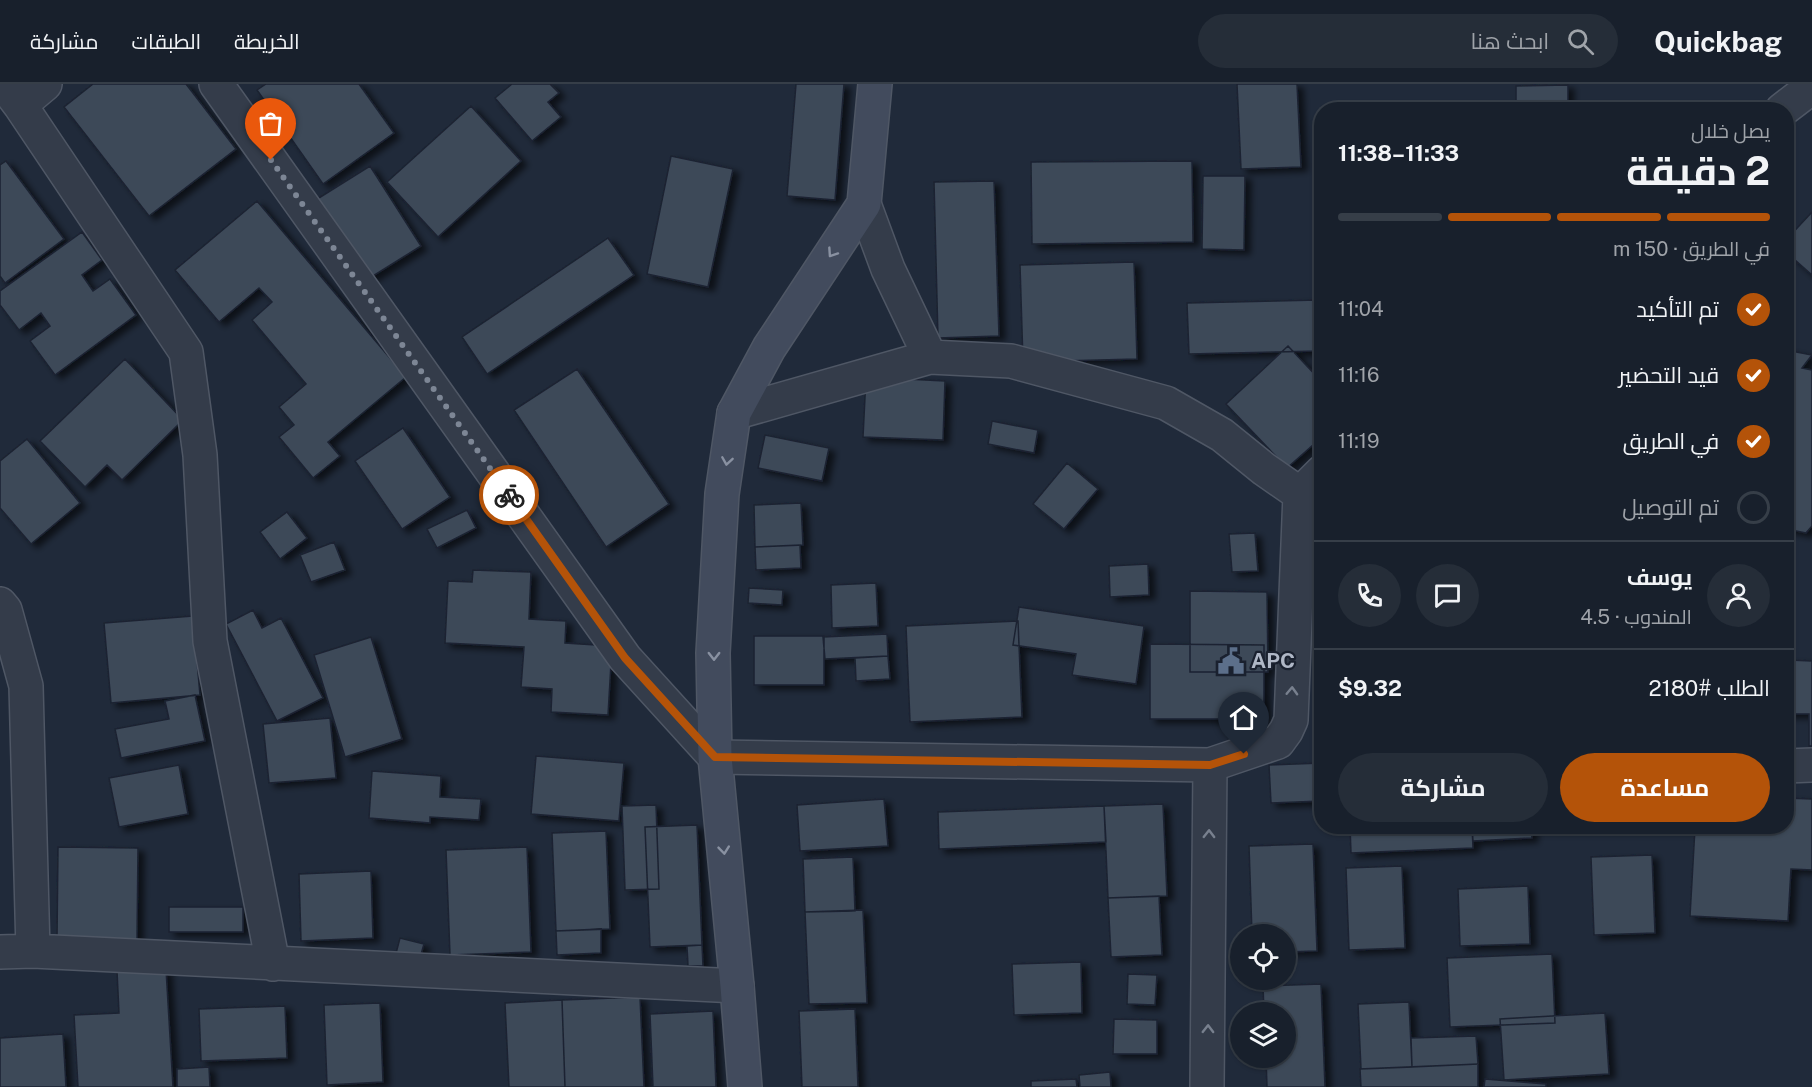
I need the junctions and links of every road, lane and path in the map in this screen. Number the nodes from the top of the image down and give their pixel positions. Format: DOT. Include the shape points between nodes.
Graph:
graph roads {
  1 [pos="45,84"];
  2 [pos="216,84"];
  3 [pos="875,84"];
  4 [pos="1812,87"];
  5 [pos="12,94"];
  6 [pos="1792,102"];
  7 [pos="864,204"];
  8 [pos="930,357"];
  9 [pos="734,413"];
  10 [pos="1311,483"];
  11 [pos="0,604"];
  12 [pos="715,757"];
  13 [pos="1210,765"];
  14 [pos="1812,765"];
  15 [pos="1794,766"];
  16 [pos="33,951"];
  17 [pos="0,952"];
  18 [pos="273,964"];
  19 [pos="738,987"];
  20 [pos="745,1087"];
  21 [pos="1207,1087"];
  1 -- 5 [label="street"];
  2 -- 12 [label="street" via="625,658"];
  3 -- 7 [label="main road"];
  4 -- 6 [label="street"];
  5 -- 18 [label="street" via="186,352 200,455 210,641"];
  7 -- 8 [label="street" via="888,269"];
  7 -- 9 [label="main road, one-way" via="769,348"];
  8 -- 9 [label="street"];
  8 -- 10 [label="street" via="1011,361 1166,403 1222,435 1264,469"];
  9 -- 12 [label="main road, one-way" via="722,494 713,652"];
  13 -- 10 [label="street, one-way" via="1278,742 1291,720"];
  11 -- 16 [label="street" via="26,686"];
  12 -- 13 [label="street"];
  12 -- 19 [label="main road, one-way"];
  21 -- 13 [label="street, one-way"];
  14 -- 15 [label="street"];
  16 -- 17 [label="street"];
  16 -- 18 [label="street"];
  18 -- 19 [label="street"];
  19 -- 20 [label="main road"];
}
